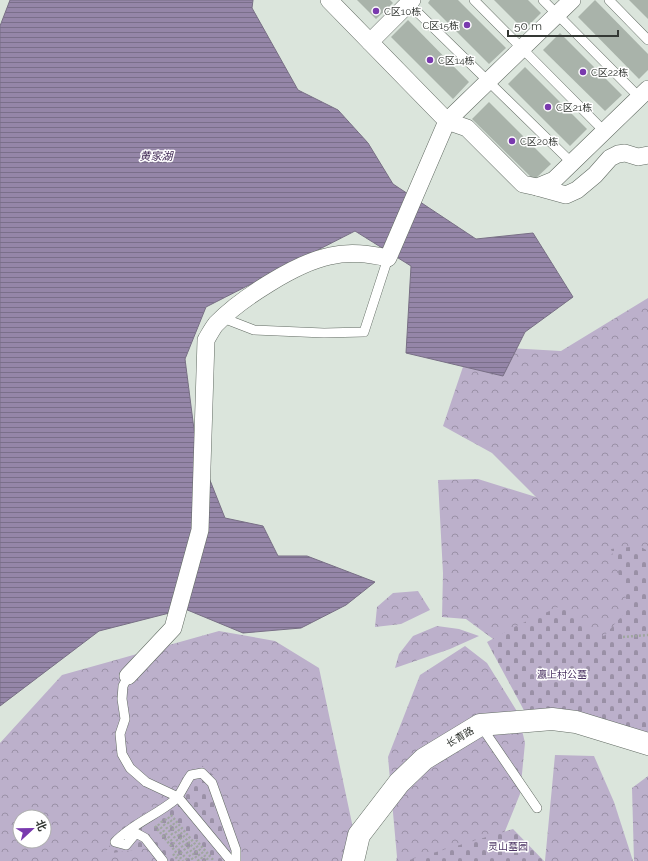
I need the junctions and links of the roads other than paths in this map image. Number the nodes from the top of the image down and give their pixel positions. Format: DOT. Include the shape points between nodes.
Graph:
graph roads {
  1 [pos="329,0"];
  2 [pos="474,0"];
  3 [pos="543,0"];
  4 [pos="572,0"];
  5 [pos="609,0"];
  6 [pos="409,1"];
  7 [pos="557,14"];
  8 [pos="648,40"];
  9 [pos="370,42"];
  10 [pos="522,48"];
  11 [pos="488,81"];
  12 [pos="644,93"];
  13 [pos="447,121"];
  14 [pos="604,131"];
  15 [pos="648,155"];
  16 [pos="572,163"];
  17 [pos="537,187"];
  18 [pos="388,258"];
  19 [pos="223,318"];
  20 [pos="128,676"];
  21 [pos="480,725"];
  22 [pos="648,744"];
  23 [pos="178,797"];
  24 [pos="537,808"];
  25 [pos="163,861"];
  26 [pos="231,861"];
  27 [pos="236,861"];
  28 [pos="353,861"];
  1 -- 9 [label="street"];
  2 -- 10 [label="lane"];
  3 -- 7 [label="lane"];
  4 -- 7 [label="street"];
  5 -- 8 [label="lane"];
  6 -- 9 [label="street"];
  6 -- 11 [label="lane"];
  7 -- 10 [label="street"];
  7 -- 12 [label="lane"];
  9 -- 13 [label="street"];
  10 -- 11 [label="street"];
  10 -- 14 [label="lane"];
  11 -- 13 [label="street"];
  11 -- 16 [label="lane"];
  12 -- 14 [label="street"];
  13 -- 17 [label="street" via="467,128 523,184"];
  13 -- 18 [label="street"];
  14 -- 16 [label="street"];
  15 -- 17 [label="street" via="638,157 625,152 618,154 610,158 577,190 566,195"];
  16 -- 17 [label="street" via="554,180"];
  18 -- 19 [label="street" via="362,253 330,256 307,263 241,302"];
  18 -- 19 [label="lane" via="364,332 254,330"];
  19 -- 20 [label="street" via="215,325 206,340 200,530 173,628"];
  20 -- 23 [label="lane" via="123,686 125,719 120,734 122,754 130,768 146,782"];
  21 -- 22 [label="street, 长青路" via="560,720 576,722"];
  21 -- 24 [label="lane"];
  21 -- 28 [label="street, 长青路" via="424,759 398,782 359,835"];
  23 -- 25 [label="lane" via="124,833 115,842 126,845 136,834 145,838"];
  23 -- 26 [label="lane"];
  23 -- 27 [label="lane" via="191,775 202,773 212,783 236,850"];
}
